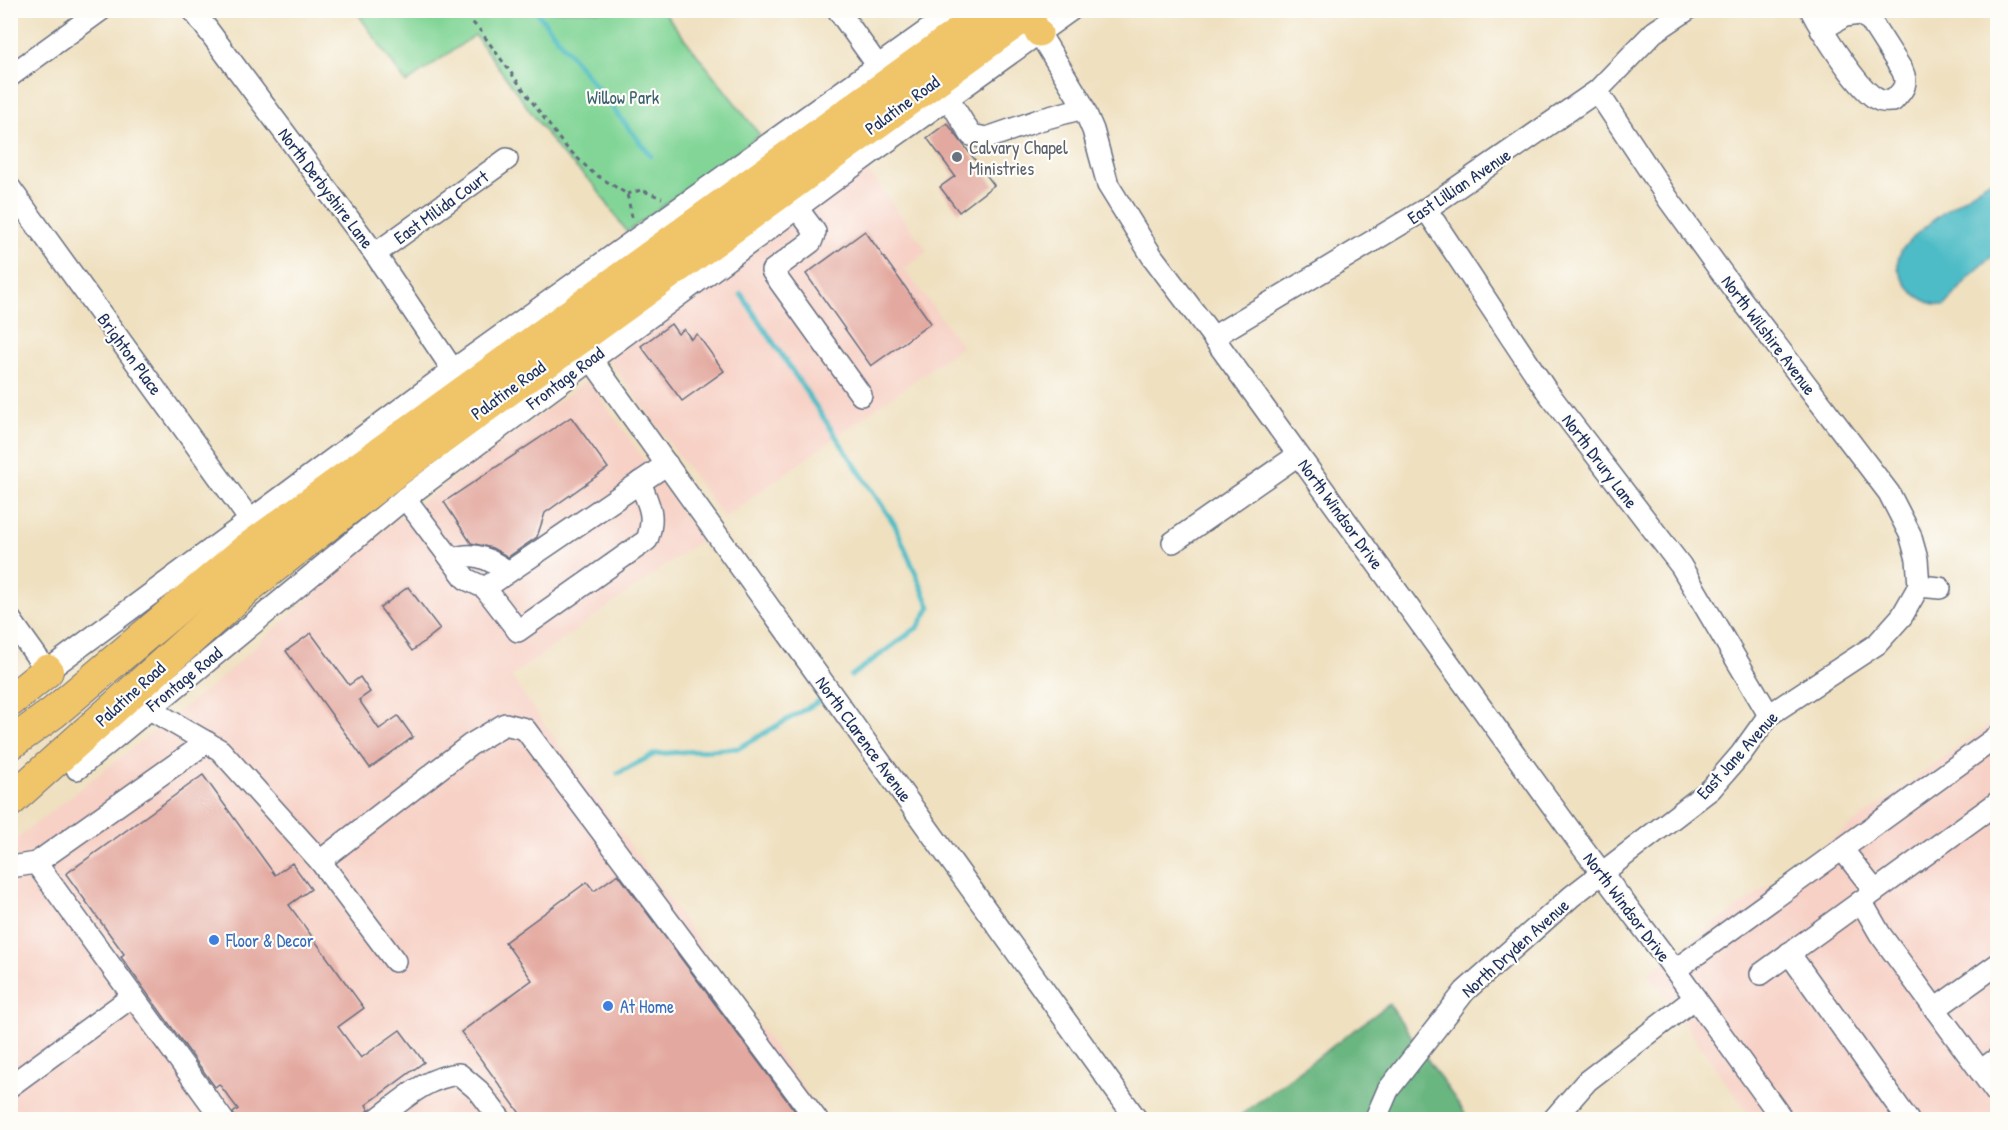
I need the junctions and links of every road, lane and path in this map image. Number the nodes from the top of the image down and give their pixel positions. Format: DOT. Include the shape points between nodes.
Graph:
graph roads {
  1 [pos="100,10"];
  2 [pos="193,10"];
  3 [pos="460,10"];
  4 [pos="838,10"];
  5 [pos="956,10"];
  6 [pos="991,10"];
  7 [pos="1071,10"];
  8 [pos="1688,10"];
  9 [pos="1811,10"];
  10 [pos="1030,17"];
  11 [pos="1821,30"];
  12 [pos="878,66"];
  13 [pos="10,76"];
  14 [pos="1597,91"];
  15 [pos="948,98"];
  16 [pos="1083,108"];
  17 [pos="507,159"];
  18 [pos="10,188"];
  19 [pos="627,194"];
  20 [pos="664,199"];
  21 [pos="797,208"];
  22 [pos="1426,209"];
  23 [pos="633,222"];
  24 [pos="375,254"];
  25 [pos="1213,337"];
  26 [pos="591,359"];
  27 [pos="453,370"];
  28 [pos="861,395"];
  29 [pos="1298,455"];
  30 [pos="667,464"];
  31 [pos="640,482"];
  32 [pos="405,498"];
  33 [pos="249,520"];
  34 [pos="1173,542"];
  35 [pos="452,560"];
  36 [pos="508,572"];
  37 [pos="1919,586"];
  38 [pos="485,588"];
  39 [pos="1940,588"];
  40 [pos="10,619"];
  41 [pos="47,671"];
  42 [pos="10,701"];
  43 [pos="148,708"];
  44 [pos="1769,715"];
  45 [pos="1998,736"];
  46 [pos="207,742"];
  47 [pos="10,744"];
  48 [pos="77,769"];
  49 [pos="10,801"];
  50 [pos="1998,802"];
  51 [pos="10,820"];
  52 [pos="1842,849"];
  53 [pos="320,861"];
  54 [pos="36,863"];
  55 [pos="10,867"];
  56 [pos="1602,873"];
  57 [pos="1868,896"];
  58 [pos="1789,953"];
  59 [pos="395,961"];
  60 [pos="1998,964"];
  61 [pos="1675,970"];
  62 [pos="1761,974"];
  63 [pos="133,996"];
  64 [pos="1695,998"];
  65 [pos="1935,1009"];
  66 [pos="1998,1058"];
  67 [pos="1980,1071"];
  68 [pos="10,1086"];
  69 [pos="1998,1095"];
  70 [pos="223,1119"];
  71 [pos="376,1119"];
  72 [pos="501,1119"];
  73 [pos="816,1119"];
  74 [pos="1137,1119"];
  75 [pos="1375,1119"];
  76 [pos="1553,1119"];
  77 [pos="1783,1119"];
  78 [pos="1908,1119"];
  1 -- 13 [label="street"];
  2 -- 24 [label="street, North Derbyshire Lane"];
  3 -- 19 [label="path" via="479,29 563,144 593,173"];
  4 -- 12 [label="street"];
  5 -- 12 [label="street"];
  6 -- 47 [label="highway, Palatine Road" via="246,550 53,713"];
  7 -- 10 [label="street, Frontage Road"];
  8 -- 14 [label="street, East Lillian Avenue" via="1654,32"];
  9 -- 11 [label="street"];
  10 -- 15 [label="street, Frontage Road"];
  10 -- 16 [label="street, North Windsor Drive"];
  10 -- 49 [label="highway, Palatine Road" via="392,474 251,585"];
  12 -- 27 [label="street"];
  14 -- 22 [label="street, East Lillian Avenue"];
  14 -- 37 [label="street, North Wilshire Avenue" via="1683,220 1889,493 1910,534"];
  15 -- 16 [label="street" via="971,135 987,138"];
  15 -- 21 [label="street, Frontage Road"];
  16 -- 25 [label="street, North Windsor Drive" via="1108,185 1152,256"];
  17 -- 24 [label="street, East Milida Court"];
  18 -- 33 [label="street, Brighton Place"];
  19 -- 20 [label="path" via="641,190"];
  19 -- 23 [label="path"];
  21 -- 26 [label="street, Frontage Road"];
  21 -- 28 [label="street" via="815,232 811,242 772,271"];
  22 -- 25 [label="street, East Lillian Avenue"];
  22 -- 44 [label="street, North Drury Lane" via="1546,390 1681,566"];
  24 -- 27 [label="street, North Derbyshire Lane"];
  25 -- 29 [label="street, North Windsor Drive"];
  26 -- 30 [label="street, North Clarence Avenue"];
  26 -- 32 [label="street, Frontage Road"];
  27 -- 33 [label="street"];
  29 -- 34 [label="street"];
  29 -- 56 [label="street, North Windsor Drive"];
  30 -- 31 [label="street"];
  30 -- 74 [label="street, North Clarence Avenue"];
  31 -- 36 [label="street"];
  31 -- 38 [label="street" via="653,517 648,540 518,631"];
  32 -- 35 [label="street"];
  32 -- 43 [label="street, Frontage Road"];
  33 -- 41 [label="street"];
  35 -- 36 [label="street" via="471,554"];
  35 -- 38 [label="street" via="465,579"];
  36 -- 38 [label="street"];
  37 -- 39 [label="street"];
  37 -- 44 [label="street, East Jane Avenue" via="1902,616 1877,644"];
  40 -- 41 [label="street"];
  41 -- 42 [label="highway"];
  43 -- 46 [label="street"];
  43 -- 48 [label="street, Frontage Road"];
  44 -- 56 [label="street, East Jane Avenue" via="1711,789"];
  45 -- 52 [label="street"];
  46 -- 53 [label="street" via="220,750"];
  46 -- 54 [label="street"];
  48 -- 51 [label="highway"];
  50 -- 57 [label="street"];
  52 -- 57 [label="street"];
  52 -- 61 [label="street"];
  53 -- 59 [label="street"];
  53 -- 73 [label="street" via="470,745 505,724 525,729"];
  54 -- 55 [label="street"];
  54 -- 63 [label="street"];
  56 -- 61 [label="street, North Windsor Drive"];
  56 -- 75 [label="street, North Dryden Avenue" via="1465,991 1388,1090"];
  57 -- 58 [label="street"];
  57 -- 65 [label="street" via="1880,934"];
  58 -- 62 [label="street"];
  58 -- 78 [label="street"];
  60 -- 65 [label="street"];
  61 -- 64 [label="street, North Windsor Drive"];
  63 -- 68 [label="street"];
  63 -- 70 [label="street"];
  64 -- 76 [label="street" via="1587,1081"];
  64 -- 77 [label="street, North Windsor Drive"];
  65 -- 67 [label="street"];
  66 -- 67 [label="street"];
  67 -- 69 [label="street"];
  71 -- 72 [label="street" via="430,1081 459,1074 479,1091"];
}
